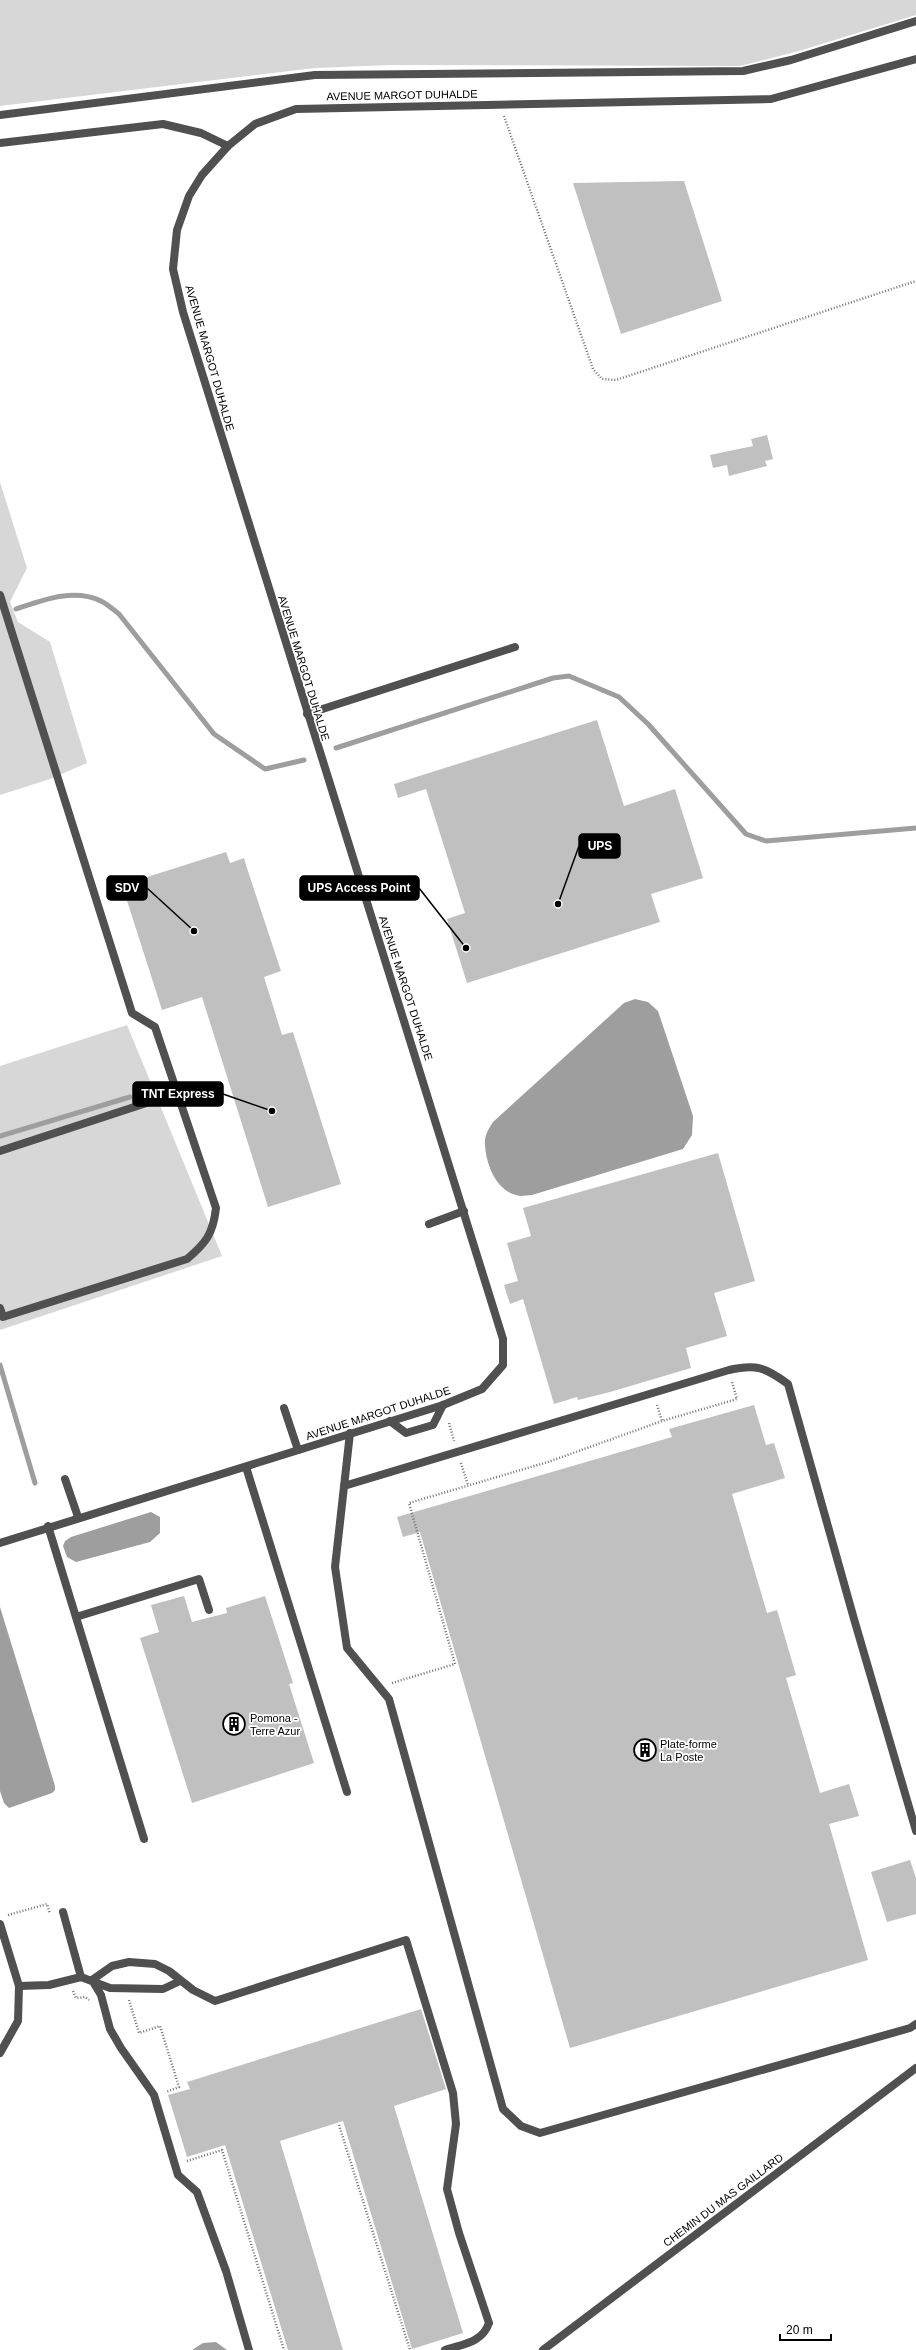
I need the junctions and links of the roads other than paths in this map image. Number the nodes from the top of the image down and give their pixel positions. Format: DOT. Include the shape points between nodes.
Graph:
graph roads {
  1 [pos="916,21"];
  2 [pos="916,59"];
  3 [pos="0,116"];
  4 [pos="0,143"];
  5 [pos="228,146"];
  6 [pos="0,595"];
  7 [pos="515,647"];
  8 [pos="307,714"];
  9 [pos="178,1093"];
  10 [pos="0,1150"];
  11 [pos="464,1211"];
  12 [pos="429,1224"];
  13 [pos="0,1308"];
  14 [pos="443,1405"];
  15 [pos="284,1408"];
  16 [pos="390,1421"];
  17 [pos="350,1434"];
  18 [pos="298,1450"];
  19 [pos="246,1466"];
  20 [pos="65,1479"];
  21 [pos="344,1486"];
  22 [pos="78,1517"];
  23 [pos="48,1526"];
  24 [pos="0,1543"];
  25 [pos="209,1610"];
  26 [pos="76,1617"];
  27 [pos="347,1792"];
  28 [pos="916,1831"];
  29 [pos="144,1840"];
  30 [pos="63,1912"];
  31 [pos="0,1924"];
  32 [pos="81,1977"];
  33 [pos="92,1980"];
  34 [pos="180,1981"];
  35 [pos="19,1986"];
  36 [pos="916,2024"];
  37 [pos="0,2053"];
  38 [pos="916,2068"];
  39 [pos="249,2350"];
  40 [pos="445,2350"];
  41 [pos="543,2350"];
  1 -- 3 [label="street" via="791,60 743,71 315,74"];
  2 -- 5 [label="street, AVENUE MARGOT DUHALDE" via="771,99 296,109 255,124"];
  4 -- 5 [label="street" via="163,124 201,133"];
  5 -- 8 [label="street, AVENUE MARGOT DUHALDE" via="202,175 189,196 177,230 174,270 183,312"];
  6 -- 9 [label="street" via="132,1013 155,1027"];
  7 -- 8 [label="street"];
  8 -- 11 [label="street, AVENUE MARGOT DUHALDE"];
  9 -- 10 [label="street"];
  9 -- 13 [label="street" via="216,1208 214,1226 204,1244 188,1259 18,1313 3,1317"];
  11 -- 12 [label="street"];
  11 -- 14 [label="street, AVENUE MARGOT DUHALDE" via="503,1339 503,1365 482,1389"];
  14 -- 16 [label="street, AVENUE MARGOT DUHALDE"];
  14 -- 16 [label="street" via="433,1425 406,1433"];
  15 -- 18 [label="street"];
  16 -- 17 [label="street, AVENUE MARGOT DUHALDE"];
  17 -- 18 [label="street, AVENUE MARGOT DUHALDE"];
  17 -- 21 [label="street"];
  18 -- 19 [label="street, AVENUE MARGOT DUHALDE"];
  19 -- 22 [label="street, AVENUE MARGOT DUHALDE"];
  19 -- 27 [label="street"];
  20 -- 22 [label="street"];
  21 -- 28 [label="street" via="728,1370 748,1366 771,1371 788,1384"];
  21 -- 36 [label="street" via="335,1567 347,1648 389,1699 503,2109 521,2126 540,2133 910,2028"];
  22 -- 23 [label="street, AVENUE MARGOT DUHALDE"];
  23 -- 24 [label="street, AVENUE MARGOT DUHALDE"];
  23 -- 26 [label="street"];
  25 -- 26 [label="street" via="199,1579"];
  26 -- 29 [label="street"];
  30 -- 32 [label="street"];
  31 -- 35 [label="street"];
  32 -- 33 [label="street"];
  32 -- 35 [label="street" via="49,1984"];
  33 -- 34 [label="street" via="110,1988 163,1989"];
  33 -- 34 [label="street" via="112,1966 129,1962 155,1964 169,1971"];
  33 -- 39 [label="street" via="101,1995 110,2029 120,2048 158,2094 178,2175 197,2192 226,2271"];
  34 -- 40 [label="street" via="215,2001 406,1940 454,2093 456,2124 447,2189 489,2323 485,2333 474,2341"];
  35 -- 37 [label="street" via="18,2021"];
  38 -- 41 [label="street, CHEMIN DU MAS GAILLARD"];
}
